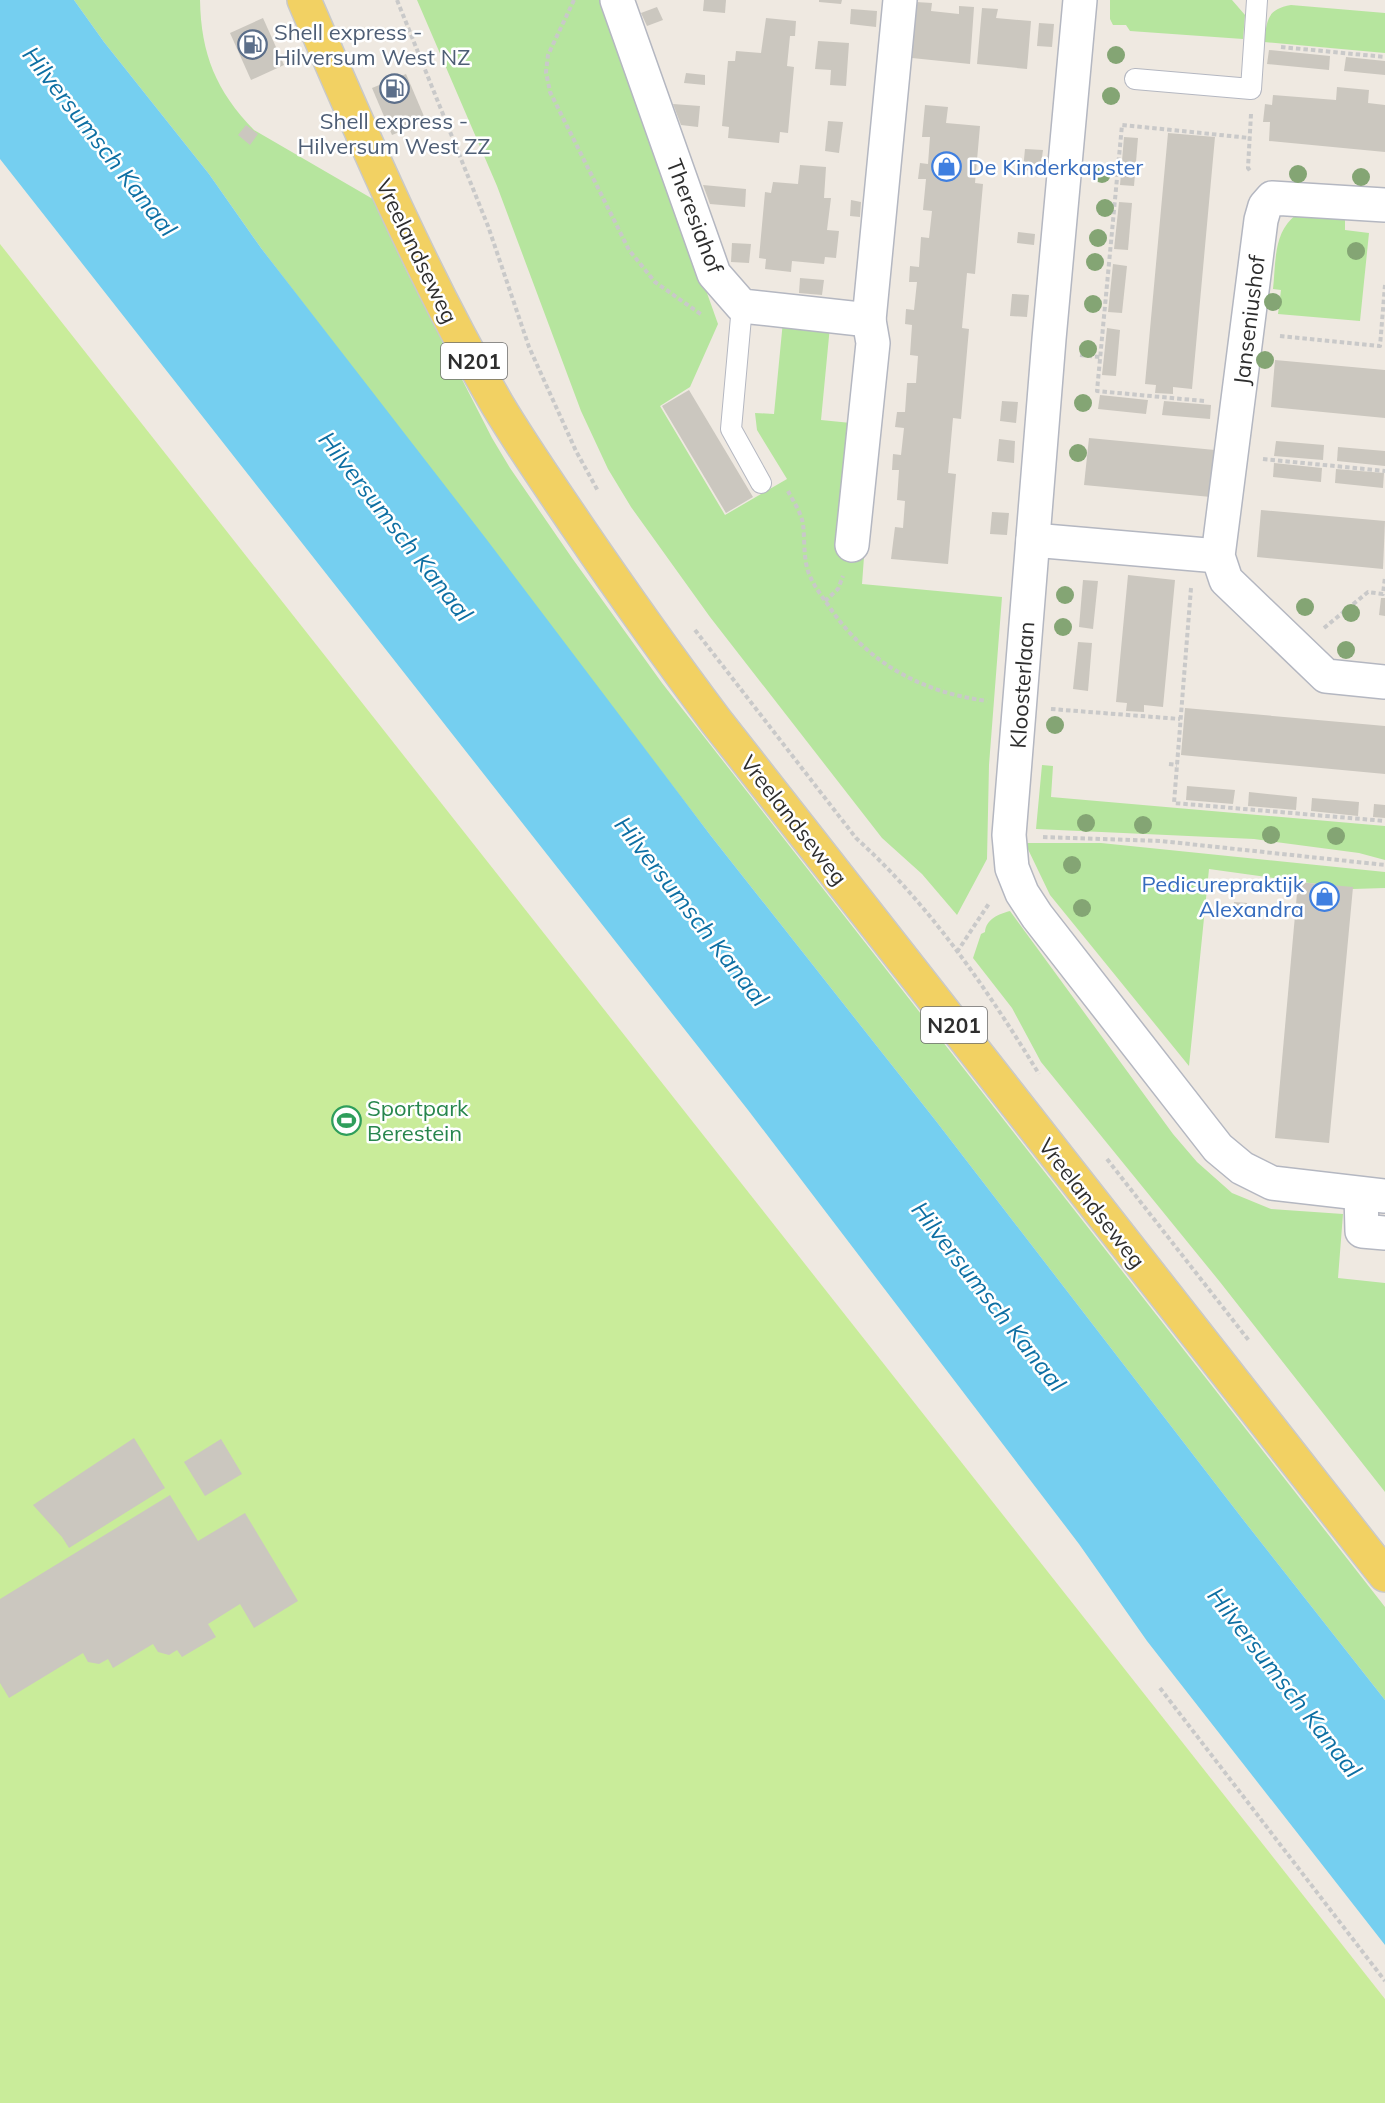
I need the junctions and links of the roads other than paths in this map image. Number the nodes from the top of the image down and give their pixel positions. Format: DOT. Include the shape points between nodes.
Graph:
graph roads {
  1 [pos="304,0"];
  2 [pos="617,0"];
  3 [pos="900,0"];
  4 [pos="1080,0"];
  5 [pos="1257,0"];
  6 [pos="1135,80"];
  7 [pos="1385,205"];
  8 [pos="741,315"];
  9 [pos="869,320"];
  10 [pos="760,483"];
  11 [pos="1033,540"];
  12 [pos="852,545"];
  13 [pos="1206,555"];
  14 [pos="1385,681"];
  15 [pos="1379,1192"];
  16 [pos="1385,1233"];
  17 [pos="1385,1575"];
  1 -- 17 [label="main road, Vreelandseweg / N201" via="397,212 455,327 525,448 647,628"];
  2 -- 8 [label="street, Theresiahof" via="714,274"];
  3 -- 9 [label="street"];
  4 -- 11 [label="street, Kloosterlaan"];
  5 -- 6 [label="lane" via="1251,89"];
  7 -- 13 [label="street, Janseniushof" via="1272,198 1265,206 1231,456"];
  8 -- 9 [label="street"];
  8 -- 10 [label="lane" via="731,429"];
  9 -- 12 [label="street" via="873,343"];
  11 -- 13 [label="street"];
  11 -- 15 [label="street, Kloosterlaan" via="1010,835 1011,868 1022,893 1218,1148 1242,1168 1272,1183"];
  13 -- 14 [label="street" via="1226,580 1326,676"];
  15 -- 16 [label="street, Kloosterlaan" via="1362,1231"];
}
